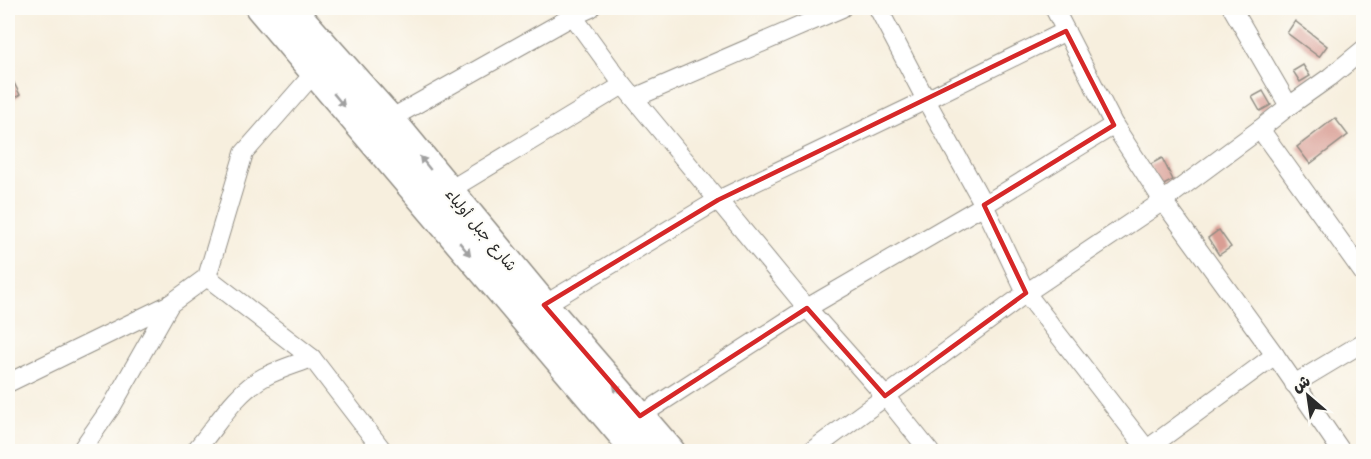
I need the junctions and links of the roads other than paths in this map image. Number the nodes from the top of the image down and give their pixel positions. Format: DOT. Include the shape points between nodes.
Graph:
graph roads {
  1 [pos="260,8"];
  2 [pos="291,8"];
  3 [pos="591,8"];
  4 [pos="842,8"];
  5 [pos="878,8"];
  6 [pos="1054,8"];
  7 [pos="1232,8"];
  8 [pos="573,15"];
  9 [pos="1066,31"];
  10 [pos="1364,49"];
  11 [pos="315,72"];
  12 [pos="628,91"];
  13 [pos="926,100"];
  14 [pos="1289,106"];
  15 [pos="390,119"];
  16 [pos="1114,125"];
  17 [pos="1260,129"];
  18 [pos="448,191"];
  19 [pos="718,200"];
  20 [pos="1163,201"];
  21 [pos="984,205"];
  22 [pos="1364,274"];
  23 [pos="207,277"];
  24 [pos="1026,293"];
  25 [pos="170,304"];
  26 [pos="544,305"];
  27 [pos="807,308"];
  28 [pos="1364,342"];
  29 [pos="1275,355"];
  30 [pos="312,358"];
  31 [pos="8,383"];
  32 [pos="1294,384"];
  33 [pos="885,396"];
  34 [pos="640,416"];
  35 [pos="1147,451"];
  36 [pos="80,452"];
  37 [pos="194,452"];
  38 [pos="384,452"];
  39 [pos="637,452"];
  40 [pos="671,452"];
  41 [pos="810,452"];
  42 [pos="930,452"];
  43 [pos="1342,452"];
  1 -- 11 [label="main road, شارع جبل أولياء"];
  2 -- 15 [label="main road, شارع جبل أولياء"];
  3 -- 8 [label="street"];
  4 -- 12 [label="street"];
  5 -- 13 [label="street"];
  6 -- 9 [label="street"];
  7 -- 14 [label="street"];
  8 -- 12 [label="street"];
  8 -- 15 [label="street"];
  9 -- 13 [label="street"];
  9 -- 16 [label="street"];
  10 -- 14 [label="street"];
  11 -- 23 [label="street" via="244,153"];
  11 -- 39 [label="main road, شارع جبل أولياء, one-way"];
  12 -- 18 [label="street"];
  12 -- 19 [label="street"];
  13 -- 19 [label="street"];
  13 -- 21 [label="street"];
  14 -- 17 [label="street"];
  18 -- 15 [label="main road, شارع جبل أولياء, one-way"];
  16 -- 20 [label="street"];
  16 -- 21 [label="street"];
  17 -- 20 [label="street"];
  17 -- 22 [label="street"];
  18 -- 26 [label="main road, شارع جبل أولياء"];
  19 -- 26 [label="street"];
  19 -- 27 [label="street"];
  20 -- 24 [label="street"];
  20 -- 29 [label="street"];
  21 -- 24 [label="street"];
  21 -- 27 [label="street"];
  23 -- 25 [label="street"];
  23 -- 30 [label="street"];
  24 -- 33 [label="street"];
  24 -- 35 [label="street"];
  25 -- 31 [label="street"];
  25 -- 36 [label="street" via="112,406"];
  34 -- 26 [label="main road, شارع جبل أولياء, one-way"];
  27 -- 33 [label="street"];
  27 -- 34 [label="street"];
  28 -- 32 [label="street"];
  29 -- 32 [label="street"];
  29 -- 35 [label="street"];
  30 -- 37 [label="street" via="264,377 239,396"];
  30 -- 38 [label="street"];
  32 -- 43 [label="street"];
  33 -- 41 [label="street"];
  33 -- 42 [label="street"];
  34 -- 40 [label="main road, شارع جبل أولياء"];
}
